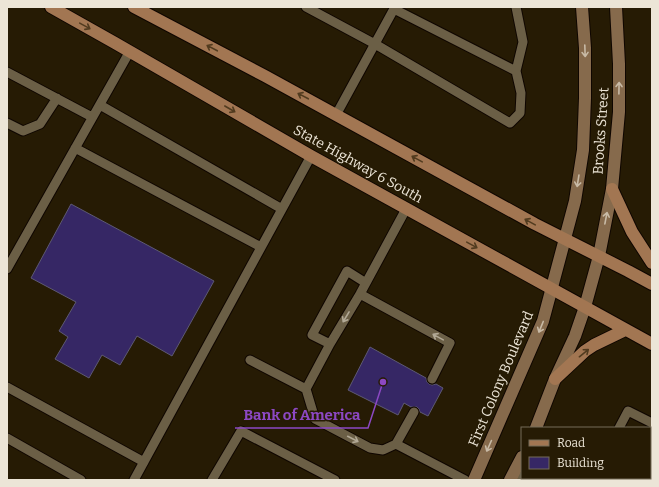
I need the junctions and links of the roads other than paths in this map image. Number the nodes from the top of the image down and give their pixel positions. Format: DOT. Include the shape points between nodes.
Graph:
graph roads {
  1 [pos="51,7"];
  2 [pos="134,7"];
  3 [pos="582,7"];
  4 [pos="616,7"];
  5 [pos="311,8"];
  6 [pos="395,8"];
  7 [pos="514,8"];
  8 [pos="374,44"];
  9 [pos="130,51"];
  10 [pos="516,71"];
  11 [pos="7,72"];
  12 [pos="57,98"];
  13 [pos="100,105"];
  14 [pos="336,115"];
  15 [pos="92,117"];
  16 [pos="7,122"];
  17 [pos="75,148"];
  18 [pos="311,156"];
  19 [pos="612,188"];
  20 [pos="282,209"];
  21 [pos="406,209"];
  22 [pos="565,239"];
  23 [pos="261,247"];
  24 [pos="599,256"];
  25 [pos="652,263"];
  26 [pos="7,269"];
  27 [pos="366,283"];
  28 [pos="652,284"];
  29 [pos="552,289"];
  30 [pos="360,294"];
  31 [pos="585,307"];
  32 [pos="625,330"];
  33 [pos="330,344"];
  34 [pos="652,344"];
  35 [pos="250,360"];
  36 [pos="432,379"];
  37 [pos="555,379"];
  38 [pos="7,387"];
  39 [pos="306,389"];
  40 [pos="414,412"];
  41 [pos="652,423"];
  42 [pos="536,427"];
  43 [pos="620,427"];
  44 [pos="7,438"];
  45 [pos="396,444"];
  46 [pos="521,460"];
  47 [pos="144,462"];
  48 [pos="515,477"];
  49 [pos="81,480"];
  50 [pos="134,480"];
  51 [pos="212,480"];
  52 [pos="335,480"];
  53 [pos="465,480"];
  54 [pos="474,480"];
  1 -- 9 [label="main road, State Highway 6 South, one-way"];
  14 -- 2 [label="main road, one-way"];
  3 -- 22 [label="main road, Brooks Street, one-way" via="586,73 582,150 575,201"];
  19 -- 4 [label="main road, Brooks Street, one-way" via="618,112 619,50"];
  5 -- 8 [label="lane"];
  6 -- 8 [label="lane"];
  6 -- 10 [label="lane"];
  7 -- 10 [label="lane" via="523,42"];
  8 -- 10 [label="lane" via="510,123 520,113 521,93"];
  8 -- 14 [label="lane"];
  9 -- 13 [label="lane"];
  9 -- 18 [label="main road, State Highway 6 South, one-way"];
  11 -- 12 [label="lane"];
  12 -- 15 [label="lane"];
  12 -- 16 [label="lane" via="40,124 23,131"];
  13 -- 15 [label="lane"];
  13 -- 20 [label="lane"];
  22 -- 14 [label="main road, one-way"];
  15 -- 17 [label="lane"];
  17 -- 23 [label="lane"];
  17 -- 26 [label="lane"];
  18 -- 20 [label="lane"];
  18 -- 21 [label="main road, State Highway 6 South"];
  24 -- 19 [label="main road, Brooks Street, one-way"];
  19 -- 25 [label="main road" via="638,243"];
  20 -- 23 [label="lane"];
  21 -- 27 [label="lane"];
  21 -- 29 [label="main road, State Highway 6 South, one-way"];
  22 -- 24 [label="main road"];
  22 -- 29 [label="main road, Brooks Street"];
  23 -- 47 [label="lane"];
  24 -- 28 [label="main road"];
  24 -- 31 [label="main road, Brooks Street"];
  27 -- 30 [label="lane"];
  27 -- 33 [label="lane" via="347,272 312,335"];
  29 -- 31 [label="main road, State Highway 6 South"];
  29 -- 54 [label="main road, First Colony Boulevard, one-way" via="543,321"];
  30 -- 33 [label="lane, one-way"];
  36 -- 30 [label="lane, one-way" via="450,343"];
  31 -- 32 [label="main road, State Highway 6 South"];
  31 -- 37 [label="main road"];
  32 -- 34 [label="main road, State Highway 6 South"];
  37 -- 32 [label="main road, one-way" via="585,351"];
  33 -- 39 [label="lane"];
  35 -- 39 [label="lane"];
  37 -- 42 [label="main road"];
  38 -- 47 [label="lane"];
  39 -- 45 [label="lane, one-way" via="315,420 370,448 383,450"];
  40 -- 45 [label="lane"];
  41 -- 43 [label="lane" via="628,411"];
  44 -- 49 [label="lane"];
  45 -- 53 [label="lane"];
  46 -- 48 [label="main road"];
  47 -- 50 [label="lane"];
  51 -- 52 [label="lane" via="241,431"];
}
